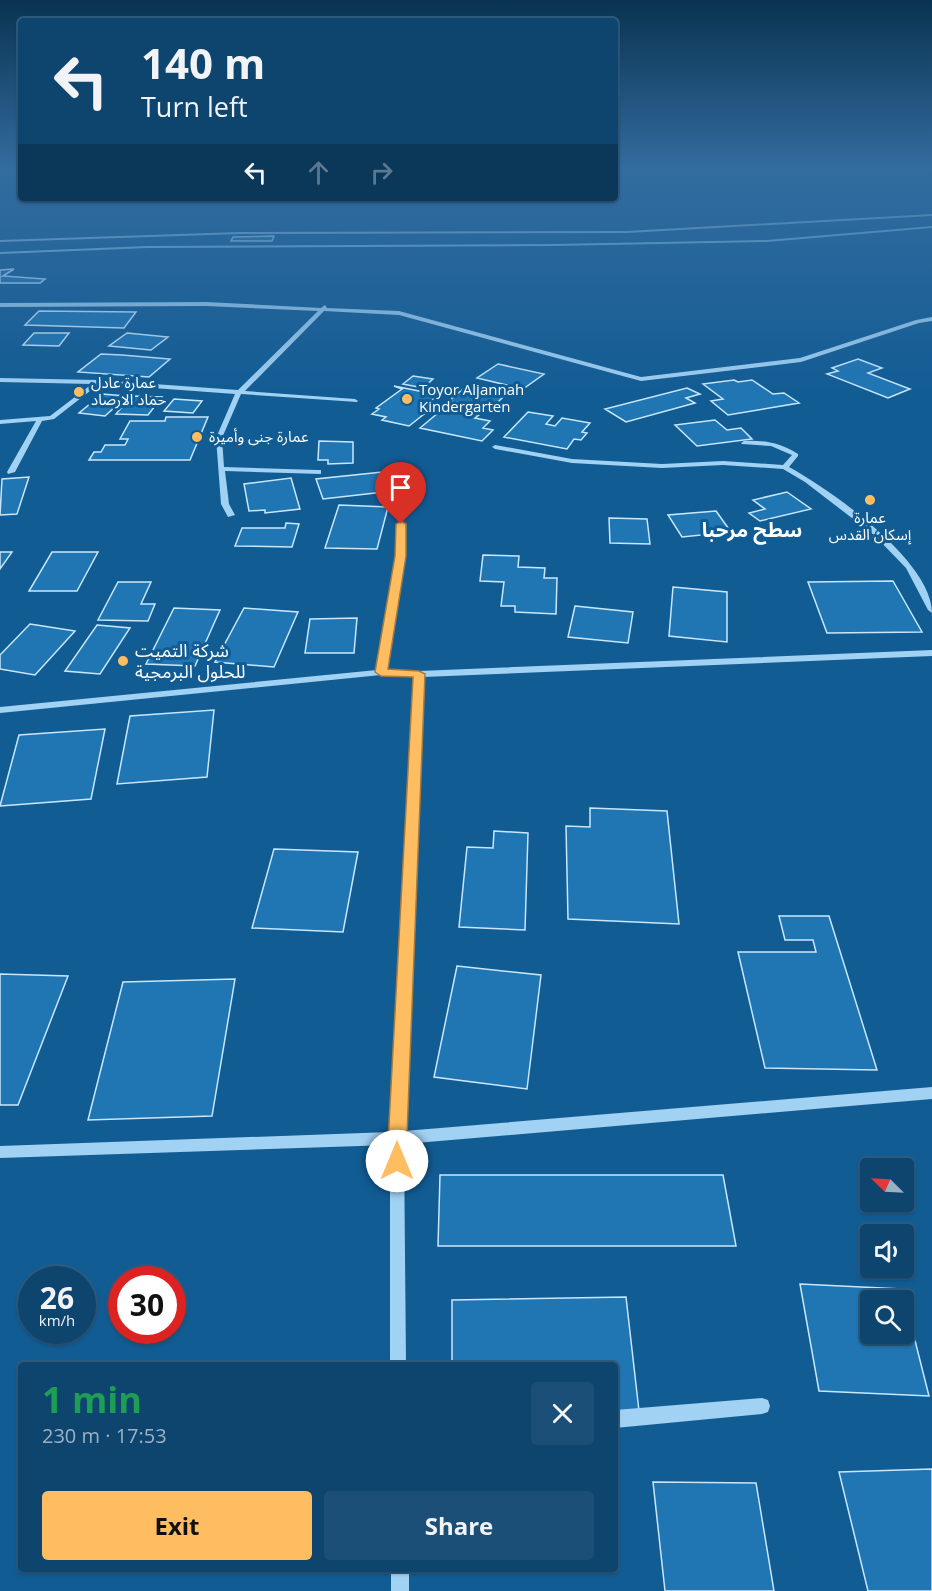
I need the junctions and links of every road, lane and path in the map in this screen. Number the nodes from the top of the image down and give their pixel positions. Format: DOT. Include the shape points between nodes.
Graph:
graph roads {
  1 [pos="0,305"];
  2 [pos="325,307"];
  3 [pos="932,320"];
  4 [pos="0,380"];
  5 [pos="98,382"];
  6 [pos="238,394"];
  7 [pos="355,401"];
  8 [pos="40,419"];
  9 [pos="0,422"];
  10 [pos="744,443"];
  11 [pos="495,447"];
  12 [pos="785,467"];
  13 [pos="221,469"];
  14 [pos="11,472"];
  15 [pos="318,472"];
  16 [pos="231,515"];
  17 [pos="401,524"];
  18 [pos="932,610"];
  19 [pos="932,653"];
  20 [pos="381,672"];
  21 [pos="419,674"];
  22 [pos="0,710"];
  23 [pos="932,1093"];
  24 [pos="397,1138"];
  25 [pos="0,1152"];
  26 [pos="398,1362"];
  27 [pos="762,1406"];
  28 [pos="618,1419"];
  29 [pos="400,1572"];
  30 [pos="400,1591"];
  1 -- 2 [label="street"];
  2 -- 3 [label="street" via="399,313 641,379 801,360"];
  2 -- 6 [label="street"];
  4 -- 5 [label="street"];
  5 -- 6 [label="street"];
  5 -- 8 [label="street" via="52,418"];
  6 -- 7 [label="street"];
  6 -- 13 [label="street" via="219,438"];
  8 -- 9 [label="street"];
  8 -- 14 [label="street"];
  10 -- 12 [label="street" via="766,442 786,448 796,455"];
  11 -- 12 [label="street" via="572,460 662,466 723,463"];
  12 -- 18 [label="street" via="877,533 909,567"];
  13 -- 15 [label="street"];
  13 -- 16 [label="street" via="225,504"];
  17 -- 20 [label="street" via="401,556"];
  19 -- 21 [label="street"];
  20 -- 21 [label="street"];
  20 -- 22 [label="street"];
  21 -- 24 [label="street"];
  23 -- 24 [label="street"];
  24 -- 25 [label="street"];
  24 -- 26 [label="street"];
  27 -- 28 [label="street"];
  29 -- 30 [label="street"];
}
